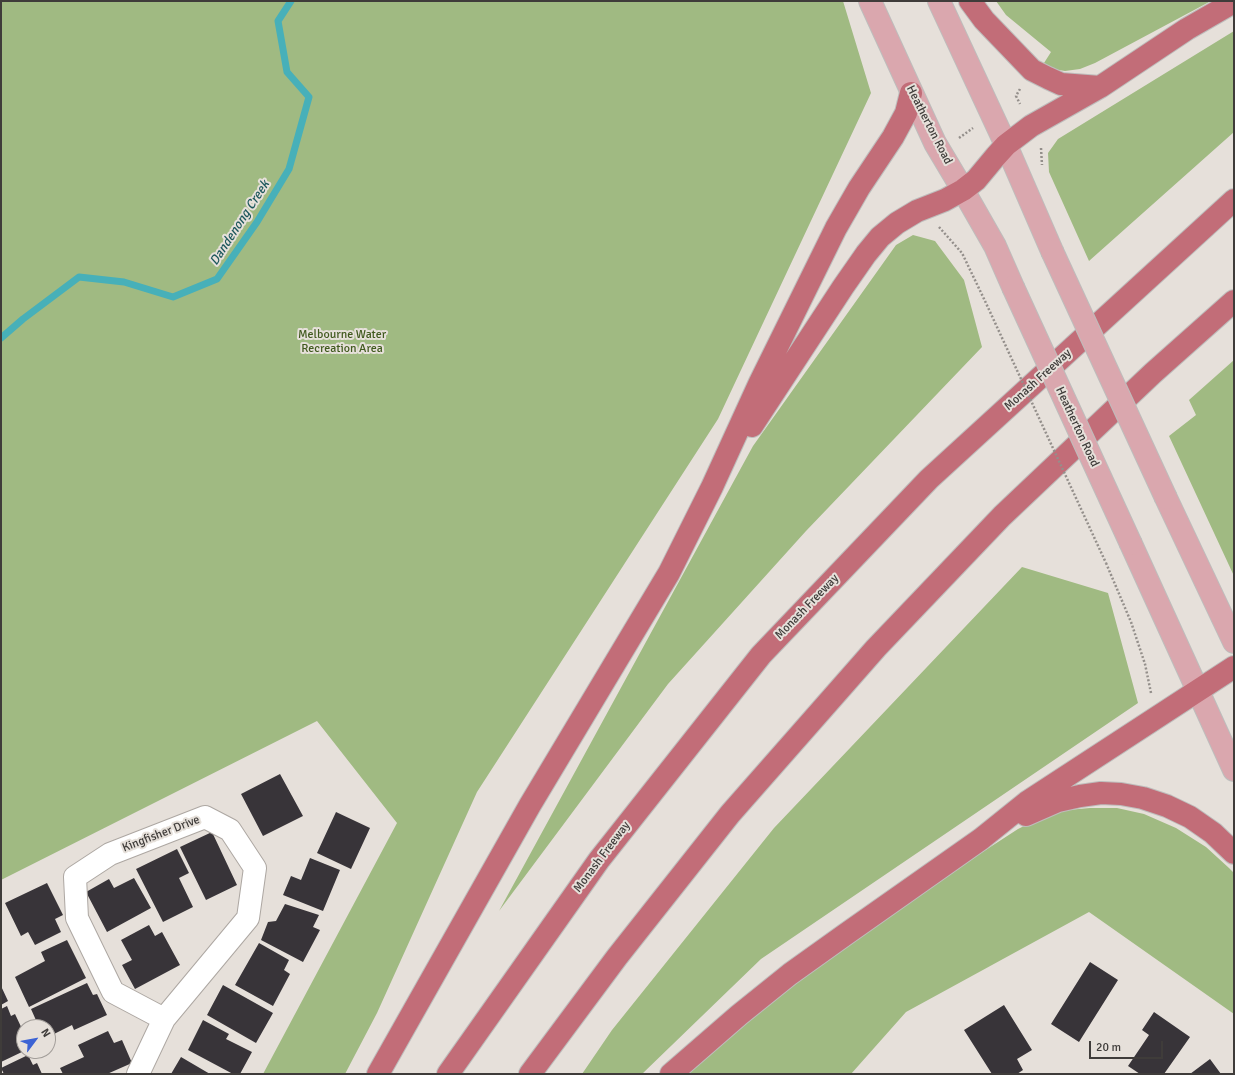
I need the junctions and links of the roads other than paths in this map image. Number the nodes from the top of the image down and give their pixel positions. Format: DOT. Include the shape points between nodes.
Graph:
graph roads {
  1 [pos="870,1"];
  2 [pos="939,1"];
  3 [pos="970,1"];
  4 [pos="1234,2"];
  5 [pos="1100,87"];
  6 [pos="911,93"];
  7 [pos="1006,145"];
  8 [pos="963,190"];
  9 [pos="1234,200"];
  10 [pos="1234,301"];
  11 [pos="712,487"];
  12 [pos="1234,642"];
  13 [pos="1234,667"];
  14 [pos="1198,690"];
  15 [pos="1234,770"];
  16 [pos="981,839"];
  17 [pos="1234,853"];
  18 [pos="164,1019"];
  19 [pos="138,1074"];
  20 [pos="378,1074"];
  21 [pos="448,1074"];
  22 [pos="530,1074"];
  23 [pos="671,1074"];
  1 -- 6 [label="main road, Heatherton Road"];
  2 -- 7 [label="main road"];
  3 -- 5 [label="highway" via="984,20 1032,70 1061,84"];
  4 -- 5 [label="highway" via="1187,28"];
  5 -- 7 [label="highway" via="1032,126"];
  6 -- 8 [label="main road, Heatherton Road" via="934,143"];
  6 -- 11 [label="highway" via="906,113 896,131 836,228 760,382"];
  7 -- 8 [label="highway" via="976,180"];
  7 -- 12 [label="main road, bridge" via="1052,251"];
  8 -- 11 [label="highway" via="917,211 880,237 843,287"];
  8 -- 14 [label="main road, Heatherton Road, bridge" via="995,246"];
  9 -- 21 [label="highway, Monash Freeway" via="929,479 761,655 599,860"];
  10 -- 22 [label="highway" via="1153,372 1002,516 876,648 730,814 617,957"];
  11 -- 20 [label="highway" via="669,573 530,805"];
  13 -- 14 [label="highway"];
  14 -- 15 [label="main road, Heatherton Road"];
  14 -- 16 [label="highway" via="1027,802"];
  16 -- 17 [label="highway" via="1032,812 1058,802 1101,793 1121,794 1167,806 1190,817 1213,833"];
  16 -- 23 [label="highway" via="790,974"];
  18 -- 18 [label="lane, Kingfisher Drive" via="248,918 255,868 230,830 205,817 110,854 75,877 77,918 113,992"];
  18 -- 19 [label="lane, Kingfisher Drive"];
}
